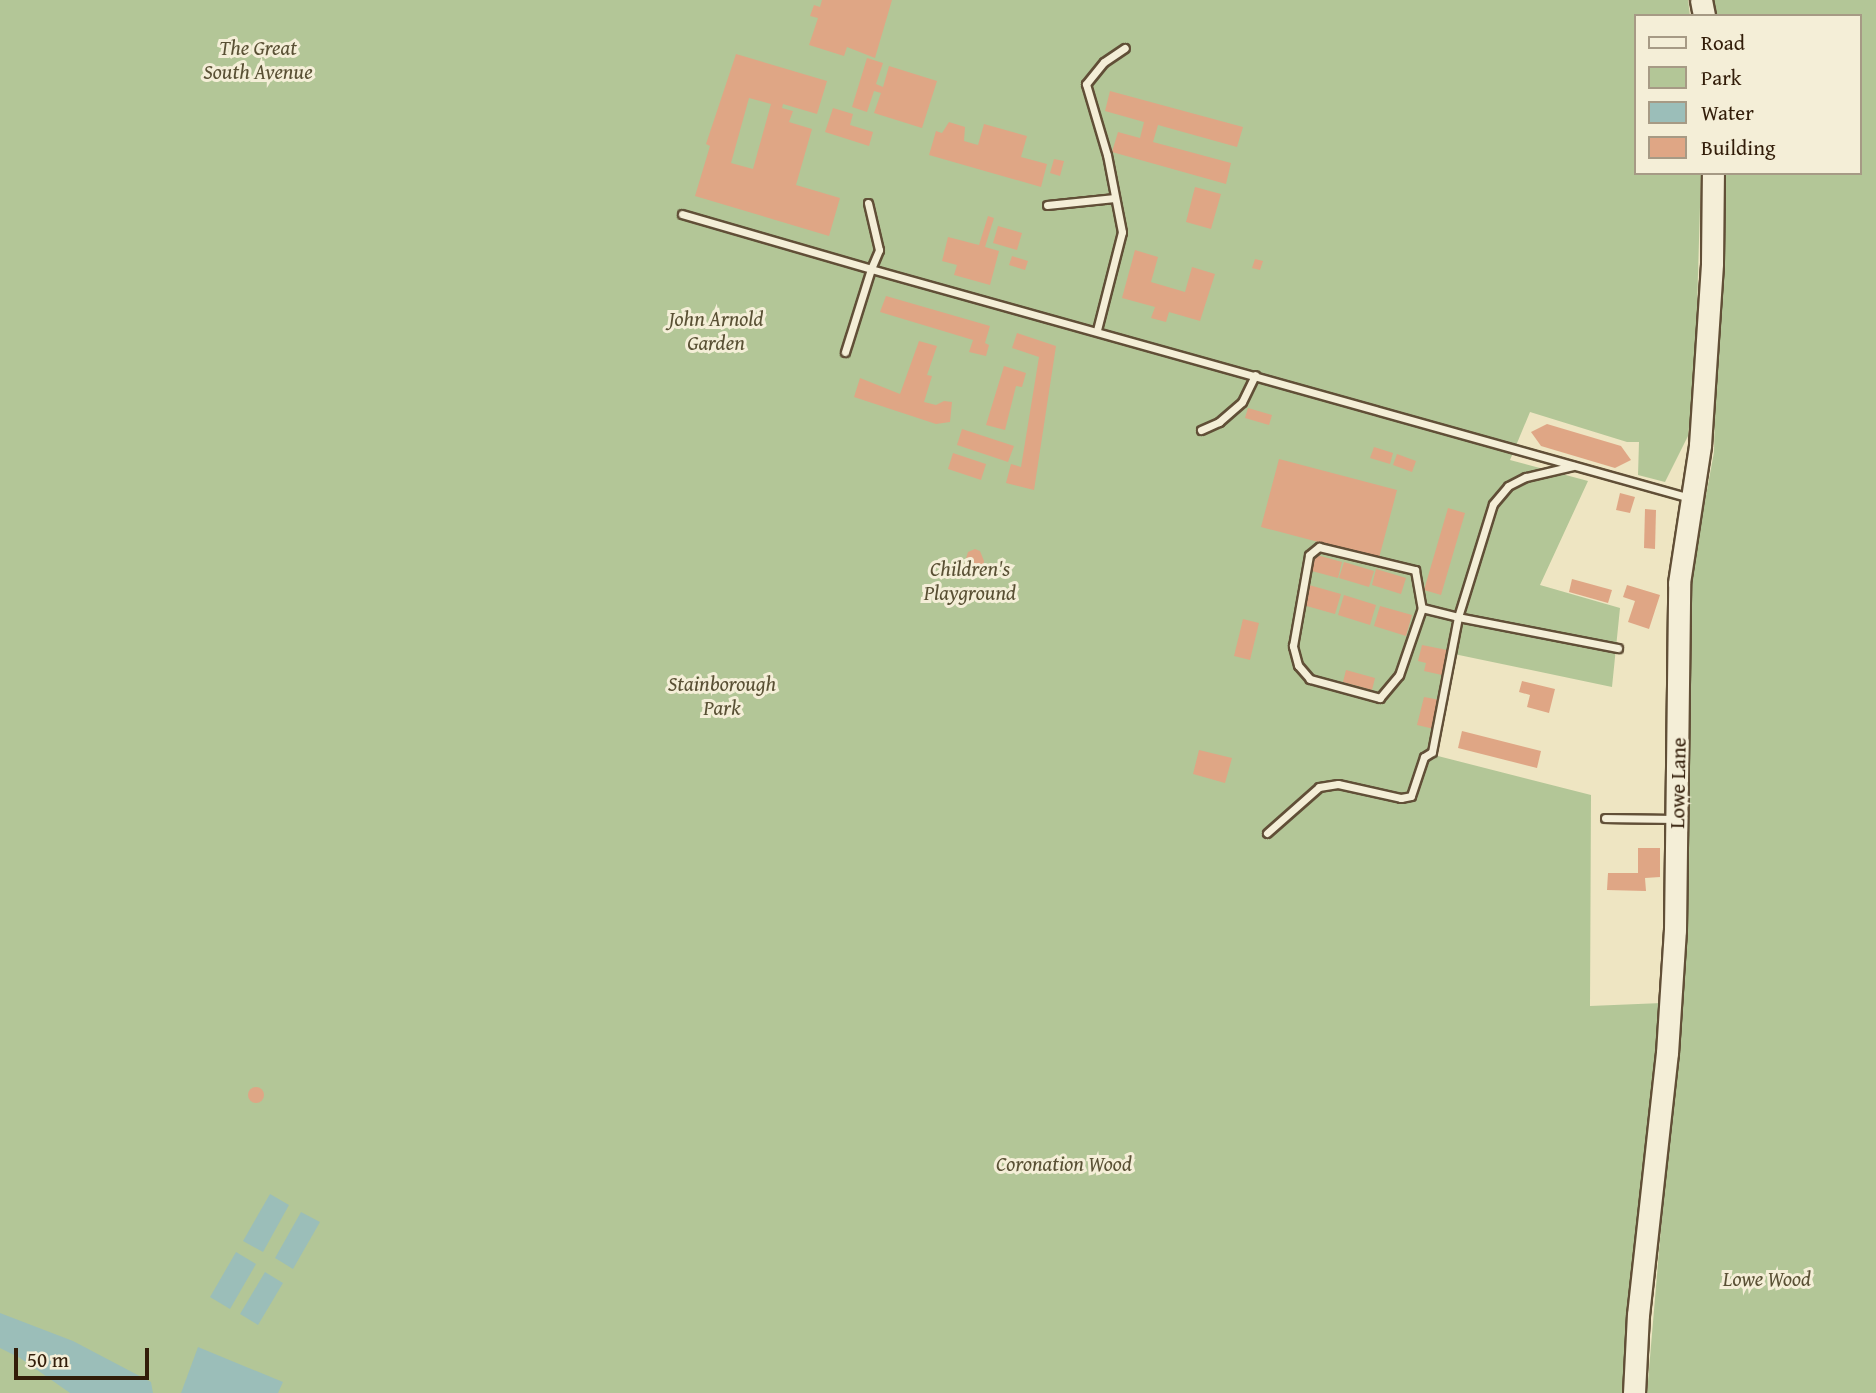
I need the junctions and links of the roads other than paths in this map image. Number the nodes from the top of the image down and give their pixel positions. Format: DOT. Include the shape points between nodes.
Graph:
graph roads {
  1 [pos="1125,48"];
  2 [pos="1713,175"];
  3 [pos="1115,198"];
  4 [pos="869,203"];
  5 [pos="1047,205"];
  6 [pos="682,214"];
  7 [pos="871,269"];
  8 [pos="1097,330"];
  9 [pos="845,352"];
  10 [pos="1255,375"];
  11 [pos="1201,430"];
  12 [pos="1574,466"];
  13 [pos="1690,499"];
  14 [pos="1422,608"];
  15 [pos="1458,617"];
  16 [pos="1618,648"];
  17 [pos="1605,818"];
  18 [pos="1677,819"];
  19 [pos="1267,833"];
  20 [pos="1634,1393"];
  1 -- 3 [label="lane" via="1104,62 1086,84"];
  2 -- 13 [label="street, Lowe Lane" via="1700,445"];
  3 -- 5 [label="lane"];
  3 -- 8 [label="lane" via="1122,232"];
  4 -- 7 [label="lane" via="879,250"];
  6 -- 7 [label="lane"];
  7 -- 8 [label="lane"];
  7 -- 9 [label="lane"];
  8 -- 10 [label="lane"];
  10 -- 11 [label="lane" via="1242,402 1219,422"];
  10 -- 12 [label="lane"];
  12 -- 13 [label="lane"];
  12 -- 15 [label="lane" via="1526,477 1508,486 1493,504"];
  13 -- 18 [label="street, Lowe Lane" via="1679,583"];
  14 -- 14 [label="lane" via="1415,570 1319,547 1309,555 1293,646 1298,665 1310,679 1380,698 1399,675"];
  14 -- 15 [label="lane"];
  15 -- 16 [label="lane"];
  15 -- 19 [label="lane" via="1432,752 1424,757 1410,796 1338,784 1319,787"];
  17 -- 18 [label="lane"];
  18 -- 20 [label="street, Lowe Lane" via="1668,1040"];
}
